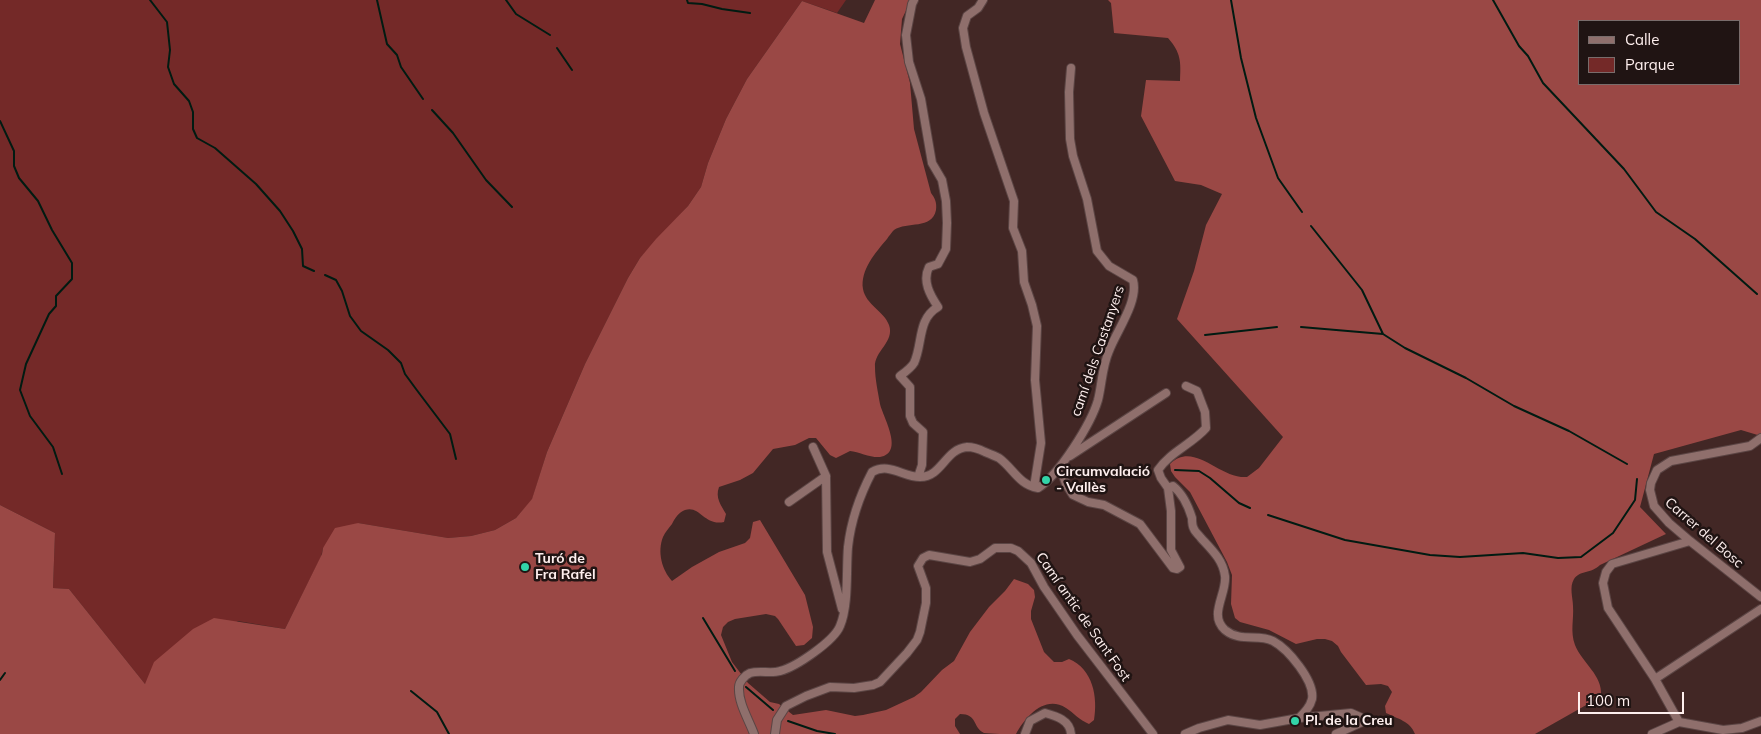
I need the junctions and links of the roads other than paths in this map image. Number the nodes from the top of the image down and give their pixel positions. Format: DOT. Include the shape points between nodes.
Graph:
graph roads {
  1 [pos="914,0"];
  2 [pos="983,0"];
  3 [pos="1071,68"];
  4 [pos="1186,386"];
  5 [pos="1166,393"];
  6 [pos="1761,438"];
  7 [pos="1750,446"];
  8 [pos="813,447"];
  9 [pos="1761,449"];
  10 [pos="1066,458"];
  11 [pos="1060,467"];
  12 [pos="826,476"];
  13 [pos="918,477"];
  14 [pos="1034,488"];
  15 [pos="1168,488"];
  16 [pos="789,502"];
  17 [pos="1690,541"];
  18 [pos="1761,596"];
  19 [pos="1761,609"];
  20 [pos="843,613"];
  21 [pos="1655,679"];
  22 [pos="1299,718"];
  23 [pos="1761,721"];
  24 [pos="1679,722"];
  25 [pos="754,734"];
  26 [pos="775,734"];
  27 [pos="1025,734"];
  28 [pos="1071,734"];
  29 [pos="1153,734"];
  30 [pos="1185,734"];
  31 [pos="1336,734"];
  32 [pos="1652,734"];
  1 -- 13 [label="street" via="906,35 909,62 921,99 932,163 942,180 947,223 946,249 938,264 929,267 926,274 929,292 938,307 923,325 914,364 900,376 910,387 910,416 923,432 922,465"];
  2 -- 14 [label="street" via="967,16 963,28 984,113 1014,201 1014,228 1022,252 1024,282 1037,326 1035,380 1041,443"];
  3 -- 10 [label="street, camí dels Castanyers" via="1070,139 1087,199 1097,252 1109,266 1133,280 1135,288 1123,323 1108,352 1098,400"];
  4 -- 15 [label="street" via="1198,391 1206,428 1164,461 1158,470"];
  5 -- 10 [label="street"];
  6 -- 7 [label="street, Carrer del Bosc"];
  7 -- 9 [label="street"];
  7 -- 17 [label="street, Carrer del Bosc" via="1671,461 1657,470 1650,490 1654,506"];
  8 -- 12 [label="street"];
  10 -- 11 [label="street, camí dels Castanyers"];
  11 -- 14 [label="street, camí dels Castanyers" via="1043,485"];
  11 -- 15 [label="street" via="1073,495 1104,505 1140,524 1176,569 1180,567 1170,550"];
  12 -- 16 [label="street"];
  12 -- 20 [label="street" via="827,552"];
  13 -- 14 [label="street" via="936,471 960,448 974,448 999,458 1023,483"];
  13 -- 20 [label="street" via="889,468 878,468 872,472 854,514"];
  15 -- 22 [label="street" via="1173,486 1185,498 1194,529 1223,564 1226,579 1218,612 1219,623 1234,636 1272,640 1288,651 1298,664 1312,694 1309,708"];
  17 -- 18 [label="street, Carrer del Bosc"];
  17 -- 21 [label="street" via="1612,564 1606,572 1603,584 1608,608"];
  19 -- 21 [label="street"];
  20 -- 25 [label="street" via="837,632 795,665 778,672 749,673 744,678 739,686 740,698"];
  21 -- 24 [label="street"];
  22 -- 30 [label="street" via="1260,725 1228,720"];
  22 -- 31 [label="street" via="1351,713 1360,717 1362,722"];
  23 -- 24 [label="street" via="1723,730"];
  24 -- 32 [label="street"];
  26 -- 29 [label="street, Camí antic de Sant Fost" via="777,720 786,706 830,687 873,686 907,653 917,640 924,618 926,588 918,566 924,558 929,555 970,562 1003,546 1018,551 1031,563 1077,635"];
  27 -- 28 [label="street" via="1030,721 1045,713 1060,717 1071,729"];
}
